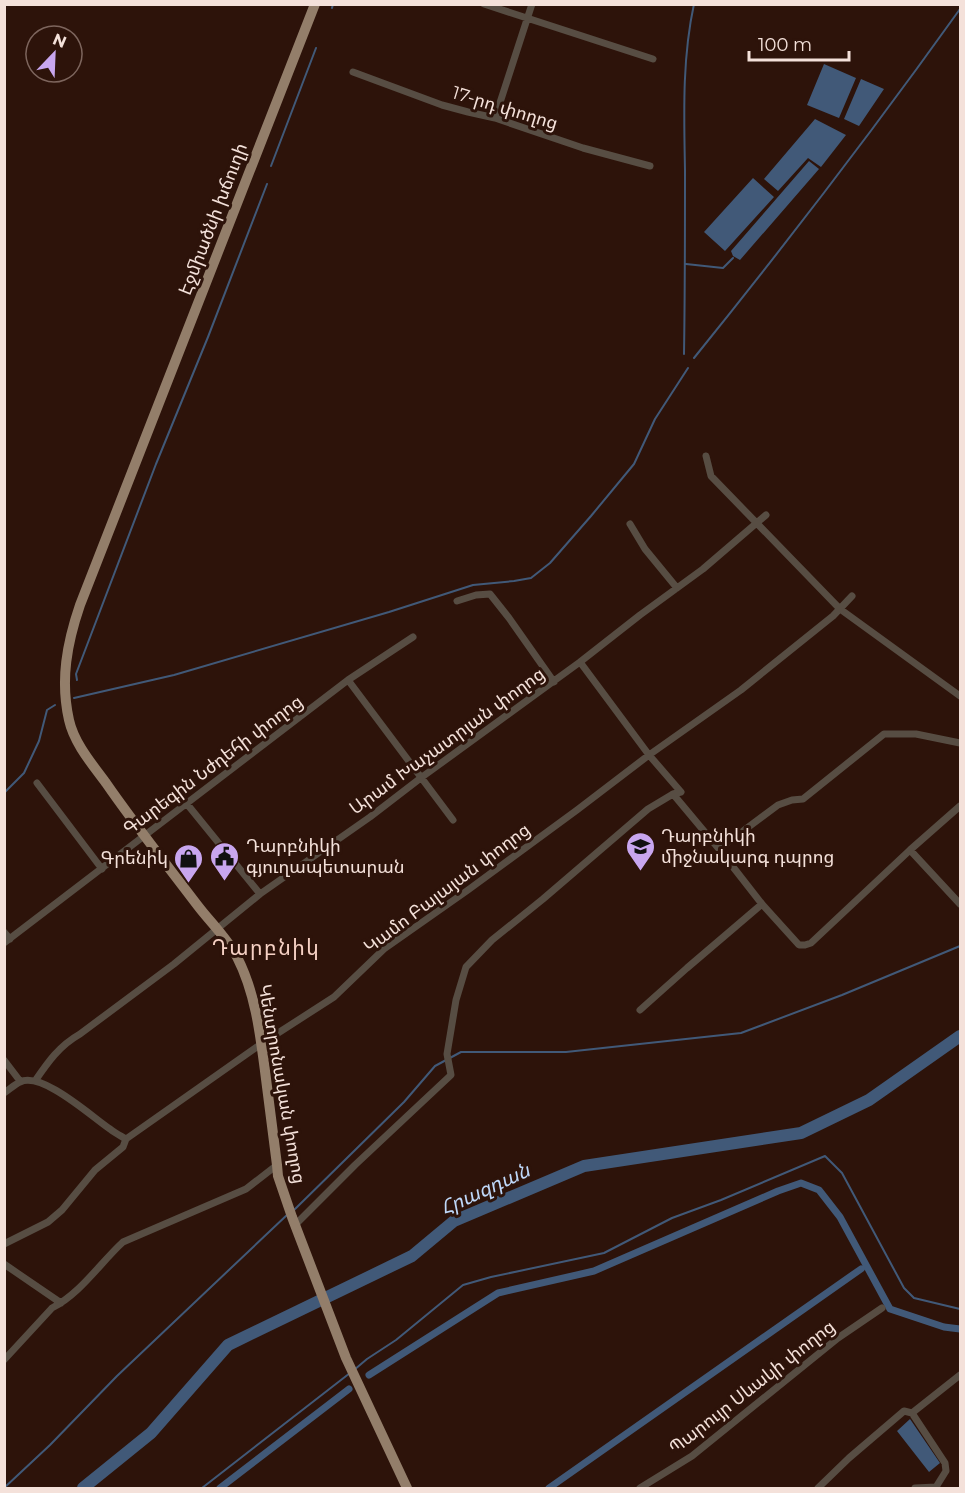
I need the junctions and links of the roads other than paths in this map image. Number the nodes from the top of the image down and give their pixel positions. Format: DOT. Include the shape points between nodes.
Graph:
graph roads {
  1 [pos="315,4"];
  2 [pos="484,4"];
  3 [pos="532,4"];
  4 [pos="528,18"];
  5 [pos="653,59"];
  6 [pos="353,72"];
  7 [pos="495,118"];
  8 [pos="650,166"];
  9 [pos="706,456"];
  10 [pos="766,515"];
  11 [pos="756,522"];
  12 [pos="630,524"];
  13 [pos="677,588"];
  14 [pos="852,596"];
  15 [pos="456,601"];
  16 [pos="840,609"];
  17 [pos="413,637"];
  18 [pos="580,662"];
  19 [pos="348,680"];
  20 [pos="554,682"];
  21 [pos="66,688"];
  22 [pos="960,696"];
  23 [pos="960,742"];
  24 [pos="649,755"];
  25 [pos="422,777"];
  26 [pos="37,783"];
  27 [pos="673,794"];
  28 [pos="187,804"];
  29 [pos="960,806"];
  30 [pos="453,819"];
  31 [pos="144,836"];
  32 [pos="719,849"];
  33 [pos="910,850"];
  34 [pos="102,869"];
  35 [pos="260,894"];
  36 [pos="762,904"];
  37 [pos="960,904"];
  38 [pos="216,928"];
  39 [pos="4,932"];
  40 [pos="8,941"];
  41 [pos="640,1010"];
  42 [pos="261,1044"];
  43 [pos="4,1060"];
  44 [pos="20,1081"];
  45 [pos="35,1081"];
  46 [pos="4,1093"];
  47 [pos="126,1139"];
  48 [pos="277,1165"];
  49 [pos="294,1221"];
  50 [pos="4,1244"];
  51 [pos="4,1263"];
  52 [pos="61,1303"];
  53 [pos="882,1308"];
  54 [pos="4,1360"];
  55 [pos="960,1375"];
  56 [pos="912,1413"];
  57 [pos="406,1488"];
  58 [pos="640,1488"];
  59 [pos="818,1488"];
  60 [pos="915,1488"];
  61 [pos="936,1488"];
  1 -- 21 [label="main road, Էջմիածնի խճուղի" via="72,630 67,649"];
  2 -- 4 [label="street"];
  3 -- 4 [label="street"];
  4 -- 5 [label="street"];
  4 -- 7 [label="street"];
  6 -- 7 [label="street, 17-րդ փողոց" via="442,105"];
  7 -- 8 [label="street, 17-րդ փողոց"];
  9 -- 11 [label="street" via="711,476"];
  10 -- 11 [label="street, Արամ Խաչատրյան փողոց"];
  11 -- 13 [label="street, Արամ Խաչատրյան փողոց"];
  11 -- 16 [label="street"];
  12 -- 13 [label="street"];
  13 -- 18 [label="street, Արամ Խաչատրյան փողոց"];
  14 -- 16 [label="street, Կամո Բալայան փողոց"];
  15 -- 20 [label="street" via="490,594"];
  16 -- 22 [label="street"];
  16 -- 24 [label="street, Կամո Բալայան փողոց" via="741,690"];
  17 -- 19 [label="street, Գարեգին Նժդեհի փողոց"];
  18 -- 20 [label="street, Արամ Խաչատրյան փողոց"];
  18 -- 24 [label="street"];
  19 -- 25 [label="street"];
  19 -- 28 [label="street, Գարեգին Նժդեհի փողոց"];
  20 -- 25 [label="street, Արամ Խաչատրյան փողոց"];
  21 -- 31 [label="main road, Կենտրոնական փողոց" via="69,722 78,743"];
  23 -- 32 [label="street" via="916,734 884,734 803,799 778,805"];
  24 -- 27 [label="street" via="681,792"];
  24 -- 42 [label="street, Կամո Բալայան փողոց" via="384,949 334,997"];
  25 -- 30 [label="street"];
  25 -- 35 [label="street, Արամ Խաչատրյան փողոց"];
  26 -- 34 [label="street"];
  27 -- 32 [label="street"];
  27 -- 49 [label="street" via="648,810 492,940 466,967 447,1054 451,1075"];
  28 -- 31 [label="street, Գարեգին Նժդեհի փողոց"];
  28 -- 35 [label="street"];
  29 -- 33 [label="street"];
  31 -- 34 [label="street, Գարեգին Նժդեհի փողոց"];
  31 -- 38 [label="main road, Կենտրոնական փողոց"];
  32 -- 36 [label="street"];
  33 -- 36 [label="street" via="806,945 799,945"];
  33 -- 37 [label="street"];
  34 -- 40 [label="street, Գարեգին Նժդեհի փողոց"];
  35 -- 38 [label="street, Արամ Խաչատրյան փողոց"];
  36 -- 41 [label="street"];
  38 -- 42 [label="main road, Կենտրոնական փողոց" via="236,955 248,981"];
  38 -- 45 [label="street, Արամ Խաչատրյան փողոց" via="174,964 67,1042"];
  39 -- 40 [label="street"];
  42 -- 47 [label="street, Կամո Բալայան փողոց"];
  42 -- 48 [label="main road, Կենտրոնական փողոց"];
  43 -- 44 [label="street"];
  44 -- 45 [label="street"];
  44 -- 46 [label="street"];
  45 -- 47 [label="street" via="68,1097"];
  47 -- 50 [label="street, Կամո Բալայան փողոց" via="123,1147 95,1170 63,1210"];
  48 -- 49 [label="main road, Կենտրոնական փողոց"];
  48 -- 52 [label="street" via="246,1189 123,1242"];
  49 -- 57 [label="main road, Կենտրոնական փողոց" via="349,1364"];
  51 -- 52 [label="street"];
  52 -- 54 [label="street"];
  53 -- 58 [label="street, Պարույր Սևակի փողոց" via="838,1338 692,1456"];
  55 -- 56 [label="street"];
  56 -- 59 [label="street" via="904,1411"];
  56 -- 61 [label="street" via="945,1462 946,1471"];
  60 -- 61 [label="street"];
}
